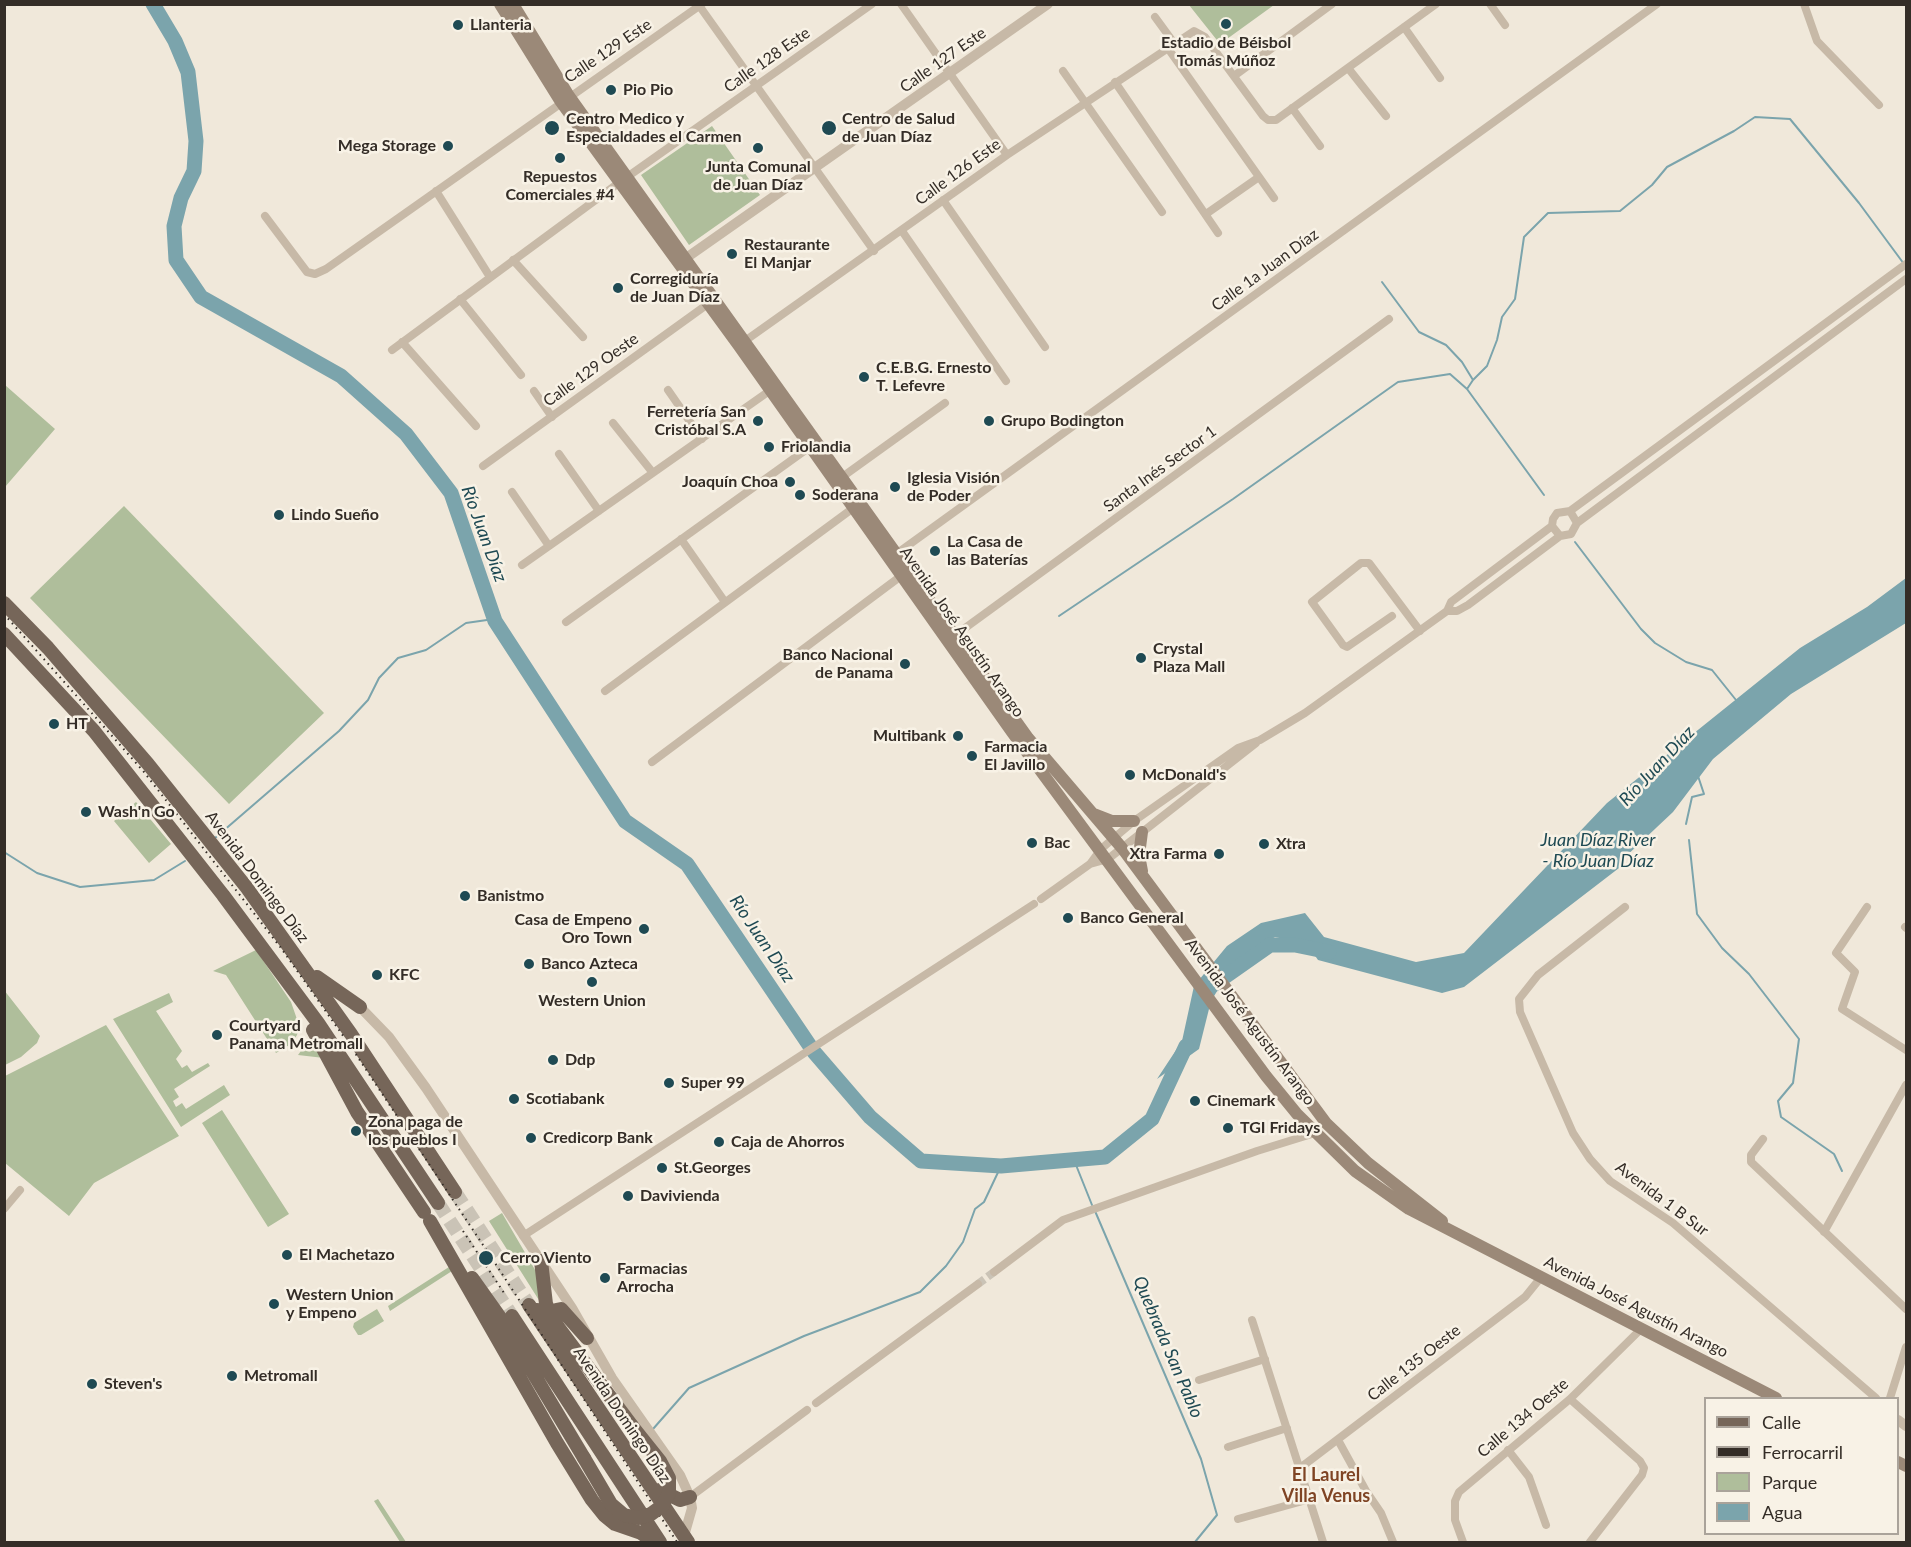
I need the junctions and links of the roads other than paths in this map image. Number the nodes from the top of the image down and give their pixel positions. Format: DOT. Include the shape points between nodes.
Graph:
graph roads {
  1 [pos="872,4"];
  2 [pos="901,4"];
  3 [pos="1048,4"];
  4 [pos="1332,4"];
  5 [pos="1436,4"];
  6 [pos="1490,4"];
  7 [pos="1657,4"];
  8 [pos="1804,4"];
  9 [pos="700,5"];
  10 [pos="510,7"];
  11 [pos="1155,17"];
  12 [pos="1505,25"];
  13 [pos="1404,27"];
  14 [pos="1170,45"];
  15 [pos="1348,68"];
  16 [pos="1063,71"];
  17 [pos="950,73"];
  18 [pos="1234,75"];
  19 [pos="1440,78"];
  20 [pos="1115,82"];
  21 [pos="757,85"];
  22 [pos="565,99"];
  23 [pos="1085,102"];
  24 [pos="1879,105"];
  25 [pos="1292,108"];
  26 [pos="1386,116"];
  27 [pos="1320,146"];
  28 [pos="1007,155"];
  29 [pos="817,167"];
  30 [pos="1258,177"];
  31 [pos="624,179"];
  32 [pos="436,191"];
  33 [pos="1274,198"];
  34 [pos="944,200"];
  35 [pos="1162,212"];
  36 [pos="1206,214"];
  37 [pos="265,216"];
  38 [pos="902,231"];
  39 [pos="1218,233"];
  40 [pos="874,251"];
  41 [pos="513,260"];
  42 [pos="682,260"];
  43 [pos="1906,264"];
  44 [pos="490,277"];
  45 [pos="1906,279"];
  46 [pos="460,299"];
  47 [pos="712,301"];
  48 [pos="1389,319"];
  49 [pos="583,337"];
  50 [pos="402,342"];
  51 [pos="742,343"];
  52 [pos="1045,347"];
  53 [pos="392,350"];
  54 [pos="520,375"];
  55 [pos="1006,381"];
  56 [pos="774,388"];
  57 [pos="668,390"];
  58 [pos="534,391"];
  59 [pos="945,403"];
  60 [pos="552,417"];
  61 [pos="613,423"];
  62 [pos="476,426"];
  63 [pos="702,439"];
  64 [pos="814,444"];
  65 [pos="559,454"];
  66 [pos="483,466"];
  67 [pos="653,473"];
  68 [pos="839,479"];
  69 [pos="512,492"];
  70 [pos="857,505"];
  71 [pos="599,510"];
  72 [pos="1570,511"];
  73 [pos="1577,523"];
  74 [pos="1552,526"];
  75 [pos="1560,536"];
  76 [pos="681,539"];
  77 [pos="549,546"];
  78 [pos="893,556"];
  79 [pos="522,565"];
  80 [pos="901,576"];
  81 [pos="725,602"];
  82 [pos="4,603"];
  83 [pos="1447,611"];
  84 [pos="1392,616"];
  85 [pos="566,622"];
  86 [pos="1420,631"];
  87 [pos="4,633"];
  88 [pos="952,638"];
  89 [pos="605,690"];
  90 [pos="1260,740"];
  91 [pos="652,762"];
  92 [pos="1092,813"];
  93 [pos="1134,821"];
  94 [pos="1142,832"];
  95 [pos="1114,838"];
  96 [pos="1122,848"];
  97 [pos="1104,854"];
  98 [pos="1143,875"];
  99 [pos="1625,907"];
  100 [pos="1867,907"];
  101 [pos="302,964"];
  102 [pos="287,984"];
  103 [pos="360,1006"];
  104 [pos="1906,1050"];
  105 [pos="1906,1085"];
  106 [pos="1311,1103"];
  107 [pos="357,1112"];
  108 [pos="1315,1133"];
  109 [pos="1763,1139"];
  110 [pos="1348,1145"];
  111 [pos="410,1160"];
  112 [pos="20,1190"];
  113 [pos="455,1192"];
  114 [pos="4,1209"];
  115 [pos="431,1213"];
  116 [pos="1449,1227"];
  117 [pos="1824,1232"];
  118 [pos="523,1236"];
  119 [pos="453,1260"];
  120 [pos="541,1261"];
  121 [pos="994,1272"];
  122 [pos="1542,1276"];
  123 [pos="978,1284"];
  124 [pos="1906,1309"];
  125 [pos="512,1316"];
  126 [pos="1252,1320"];
  127 [pos="556,1324"];
  128 [pos="1642,1328"];
  129 [pos="587,1338"];
  130 [pos="1906,1347"];
  131 [pos="1265,1359"];
  132 [pos="577,1377"];
  133 [pos="1199,1380"];
  134 [pos="1774,1397"];
  135 [pos="1875,1397"];
  136 [pos="1890,1397"];
  137 [pos="1570,1399"];
  138 [pos="816,1403"];
  139 [pos="807,1410"];
  140 [pos="1287,1428"];
  141 [pos="1338,1440"];
  142 [pos="1228,1447"];
  143 [pos="1508,1450"];
  144 [pos="1300,1468"];
  145 [pos="638,1470"];
  146 [pos="690,1497"];
  147 [pos="1310,1499"];
  148 [pos="1238,1519"];
  149 [pos="1546,1525"];
  150 [pos="686,1539"];
  151 [pos="654,1542"];
  152 [pos="660,1542"];
  153 [pos="1323,1542"];
  154 [pos="1393,1542"];
  155 [pos="1463,1542"];
  156 [pos="1590,1542"];
  1 -- 21 [label="street, Calle 128 Este"];
  2 -- 17 [label="street"];
  3 -- 17 [label="street, Calle 127 Este"];
  4 -- 18 [label="street"];
  5 -- 13 [label="street"];
  6 -- 12 [label="street"];
  7 -- 78 [label="street, Calle 1a Juan Díaz"];
  8 -- 24 [label="street" via="1817,41"];
  9 -- 21 [label="street"];
  9 -- 22 [label="street, Calle 129 Este"];
  10 -- 22 [label="main road, Avenida José Agustín Arango"];
  11 -- 14 [label="street"];
  13 -- 15 [label="street"];
  13 -- 19 [label="street"];
  14 -- 18 [label="street, Calle 126 Este" via="1199,32"];
  14 -- 20 [label="street, Calle 126 Este"];
  14 -- 30 [label="street"];
  15 -- 25 [label="street"];
  15 -- 26 [label="street"];
  16 -- 23 [label="street"];
  17 -- 28 [label="street"];
  17 -- 29 [label="street, Calle 127 Este"];
  18 -- 25 [label="street" via="1268,120 1276,120"];
  20 -- 23 [label="street, Calle 126 Este"];
  20 -- 36 [label="street"];
  21 -- 29 [label="street"];
  21 -- 31 [label="street, Calle 128 Este"];
  22 -- 31 [label="main road, Avenida José Agustín Arango"];
  22 -- 32 [label="street, Calle 129 Este"];
  23 -- 28 [label="street, Calle 126 Este"];
  23 -- 35 [label="street"];
  25 -- 27 [label="street"];
  28 -- 34 [label="street, Calle 126 Este"];
  29 -- 40 [label="street"];
  29 -- 42 [label="street, Calle 127 Este"];
  30 -- 33 [label="street"];
  30 -- 36 [label="street"];
  31 -- 41 [label="street, Calle 128 Este"];
  31 -- 42 [label="main road, Avenida José Agustín Arango"];
  32 -- 37 [label="street, Calle 129 Este" via="315,274 307,272"];
  32 -- 44 [label="street"];
  34 -- 38 [label="street, Calle 126 Este"];
  34 -- 52 [label="street"];
  36 -- 39 [label="street"];
  38 -- 40 [label="street, Calle 126 Este"];
  38 -- 55 [label="street"];
  40 -- 51 [label="street, Calle 126 Este"];
  41 -- 44 [label="street, Calle 128 Este"];
  41 -- 49 [label="street"];
  42 -- 47 [label="main road, Avenida José Agustín Arango"];
  43 -- 72 [label="street"];
  44 -- 46 [label="street, Calle 128 Este"];
  45 -- 73 [label="street"];
  46 -- 50 [label="street, Calle 128 Este"];
  46 -- 54 [label="street"];
  47 -- 51 [label="main road, Avenida José Agustín Arango"];
  47 -- 60 [label="street, Calle 129 Oeste"];
  48 -- 88 [label="street, Santa Inés Sector 1"];
  50 -- 53 [label="street, Calle 128 Este"];
  50 -- 62 [label="street"];
  51 -- 56 [label="main road, Avenida José Agustín Arango"];
  56 -- 63 [label="street"];
  56 -- 64 [label="main road, Avenida José Agustín Arango"];
  57 -- 63 [label="street"];
  58 -- 60 [label="street"];
  59 -- 68 [label="street"];
  60 -- 66 [label="street, Calle 129 Oeste"];
  61 -- 67 [label="street"];
  63 -- 67 [label="street"];
  64 -- 68 [label="main road, Avenida José Agustín Arango"];
  64 -- 76 [label="street"];
  65 -- 71 [label="street"];
  67 -- 71 [label="street"];
  68 -- 70 [label="main road, Avenida José Agustín Arango"];
  69 -- 77 [label="street"];
  70 -- 78 [label="main road, Avenida José Agustín Arango"];
  70 -- 81 [label="street"];
  71 -- 77 [label="street"];
  72 -- 73 [label="street"];
  72 -- 74 [label="street" via="1557,513"];
  73 -- 75 [label="street" via="1571,534"];
  74 -- 75 [label="street"];
  74 -- 83 [label="street" via="1451,602"];
  75 -- 83 [label="street" via="1468,604 1457,611"];
  76 -- 81 [label="street"];
  76 -- 85 [label="street"];
  77 -- 79 [label="street"];
  78 -- 80 [label="main road, Avenida José Agustín Arango"];
  78 -- 88 [label="main road, Avenida José Agustín Arango"];
  80 -- 88 [label="main road, Avenida José Agustín Arango"];
  80 -- 91 [label="street"];
  81 -- 89 [label="street"];
  82 -- 101 [label="main road, Avenida Domingo Díaz" via="151,768"];
  83 -- 86 [label="street"];
  84 -- 86 [label="street" via="1347,647 1312,600 1361,563 1369,563"];
  86 -- 90 [label="street" via="1305,713"];
  87 -- 102 [label="main road" via="139,785"];
  88 -- 92 [label="main road, Avenida José Agustín Arango" via="1028,738"];
  88 -- 97 [label="main road, Avenida José Agustín Arango" via="1050,783"];
  90 -- 93 [label="street" via="1238,748"];
  90 -- 94 [label="street"];
  92 -- 93 [label="main road" via="1112,821"];
  92 -- 95 [label="main road, Avenida José Agustín Arango"];
  93 -- 95 [label="street"];
  94 -- 96 [label="street"];
  94 -- 98 [label="main road" via="1139,855"];
  95 -- 96 [label="main road, Avenida José Agustín Arango"];
  95 -- 97 [label="street"];
  96 -- 97 [label="street"];
  96 -- 98 [label="main road, Avenida José Agustín Arango"];
  97 -- 108 [label="main road, Avenida José Agustín Arango" via="1277,1091"];
  97 -- 118 [label="street" via="1038,901"];
  98 -- 106 [label="main road, Avenida José Agustín Arango"];
  99 -- 135 [label="street, Avenida 1 B Sur" via="1538,975 1519,999 1520,1012 1573,1133 1610,1181 1673,1223"];
  100 -- 104 [label="street" via="1836,953 1855,972 1842,1009"];
  101 -- 103 [label="main road" via="330,988"];
  101 -- 113 [label="main road, Avenida Domingo Díaz"];
  102 -- 107 [label="main road"];
  102 -- 111 [label="main road" via="318,1023"];
  103 -- 118 [label="street" via="389,1037"];
  105 -- 117 [label="street"];
  106 -- 108 [label="main road" via="1317,1120"];
  106 -- 110 [label="main road, Avenida José Agustín Arango"];
  107 -- 111 [label="main road"];
  107 -- 115 [label="main road"];
  108 -- 110 [label="main road"];
  108 -- 116 [label="main road, Avenida José Agustín Arango" via="1377,1188 1409,1209"];
  108 -- 121 [label="street" via="1064,1220"];
  109 -- 117 [label="street" via="1750,1155 1750,1161"];
  110 -- 116 [label="main road, Avenida José Agustín Arango"];
  111 -- 115 [label="main road"];
  112 -- 114 [label="street"];
  115 -- 119 [label="main road"];
  116 -- 122 [label="main road, Avenida José Agustín Arango"];
  117 -- 124 [label="street"];
  118 -- 120 [label="street"];
  119 -- 127 [label="main road, bridge" via="473,1279 499,1316 611,1504 624,1515 638,1518 651,1514 662,1506 669,1493 669,1479 660,1461"];
  119 -- 151 [label="main road" via="592,1500 615,1524"];
  120 -- 127 [label="main road" via="546,1304"];
  120 -- 129 [label="street"];
  122 -- 128 [label="main road, Avenida José Agustín Arango"];
  122 -- 141 [label="street, Calle 135 Oeste" via="1525,1298"];
  123 -- 138 [label="street"];
  125 -- 152 [label="main road"];
  126 -- 131 [label="street"];
  127 -- 129 [label="main road" via="556,1310 561,1309"];
  127 -- 132 [label="main road"];
  127 -- 132 [label="main road, Avenida Domingo Díaz" via="529,1305"];
  128 -- 134 [label="main road, Avenida José Agustín Arango"];
  128 -- 137 [label="street, Calle 134 Oeste"];
  129 -- 146 [label="street" via="680,1476"];
  130 -- 136 [label="street"];
  131 -- 133 [label="street"];
  131 -- 140 [label="street"];
  132 -- 145 [label="main road, Avenida Domingo Díaz"];
  137 -- 143 [label="street, Calle 134 Oeste"];
  137 -- 156 [label="street" via="1644,1468"];
  139 -- 146 [label="street"];
  140 -- 142 [label="street"];
  140 -- 144 [label="street"];
  141 -- 144 [label="street, Calle 135 Oeste"];
  141 -- 154 [label="street" via="1381,1513"];
  143 -- 149 [label="street" via="1529,1477"];
  143 -- 155 [label="street, Calle 134 Oeste" via="1459,1492 1455,1520"];
  144 -- 147 [label="street"];
  145 -- 146 [label="main road" via="663,1493 680,1500"];
  145 -- 150 [label="main road, Avenida Domingo Díaz"];
  146 -- 150 [label="street" via="692,1508"];
  147 -- 148 [label="street"];
  147 -- 153 [label="street"];
}
